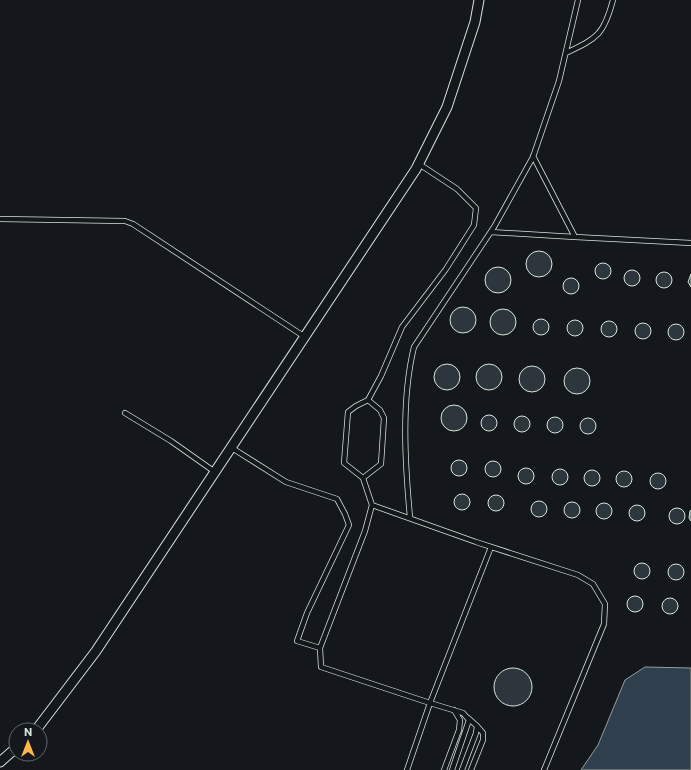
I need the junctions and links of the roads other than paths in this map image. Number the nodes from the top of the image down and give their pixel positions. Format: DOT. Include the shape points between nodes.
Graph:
graph roads {
  1 [pos="479,0"];
  2 [pos="578,0"];
  3 [pos="613,0"];
  4 [pos="566,53"];
  5 [pos="533,156"];
  6 [pos="419,164"];
  7 [pos="0,219"];
  8 [pos="491,232"];
  9 [pos="575,237"];
  10 [pos="691,243"];
  11 [pos="305,337"];
  12 [pos="368,400"];
  13 [pos="126,413"];
  14 [pos="232,448"];
  15 [pos="215,472"];
  16 [pos="363,478"];
  17 [pos="372,505"];
  18 [pos="410,517"];
  19 [pos="491,547"];
  20 [pos="320,648"];
  21 [pos="430,703"];
  22 [pos="454,710"];
  23 [pos="463,713"];
  24 [pos="42,722"];
  25 [pos="477,726"];
  26 [pos="8,755"];
  27 [pos="0,762"];
  28 [pos="407,770"];
  29 [pos="444,770"];
  30 [pos="452,770"];
  31 [pos="462,770"];
  32 [pos="471,770"];
  33 [pos="544,770"];
  1 -- 6 [label="street" via="475,22 447,107"];
  2 -- 4 [label="lane"];
  3 -- 4 [label="lane" via="605,25 597,35"];
  4 -- 5 [label="lane"];
  5 -- 8 [label="lane"];
  5 -- 9 [label="lane"];
  6 -- 11 [label="street"];
  6 -- 12 [label="lane" via="457,189 476,208 474,225 446,269 402,327"];
  7 -- 11 [label="lane" via="125,221 225,283"];
  8 -- 9 [label="lane"];
  8 -- 18 [label="lane" via="414,347 410,364 405,453"];
  9 -- 10 [label="lane"];
  11 -- 14 [label="street"];
  12 -- 16 [label="lane" via="380,410 384,418 381,464"];
  12 -- 16 [label="lane" via="348,412 345,439 344,464"];
  13 -- 15 [label="lane" via="172,441"];
  14 -- 15 [label="street"];
  14 -- 20 [label="lane" via="286,482 337,499 345,514 349,525 306,613 297,641"];
  15 -- 24 [label="street" via="96,651"];
  16 -- 17 [label="lane"];
  17 -- 18 [label="lane"];
  17 -- 20 [label="lane" via="365,531"];
  18 -- 19 [label="lane"];
  19 -- 21 [label="lane"];
  19 -- 33 [label="lane" via="578,575 593,584 605,604 604,624"];
  20 -- 21 [label="lane" via="321,666"];
  21 -- 22 [label="lane"];
  21 -- 28 [label="lane"];
  22 -- 23 [label="lane"];
  22 -- 29 [label="lane" via="460,720 459,730"];
  23 -- 25 [label="lane"];
  23 -- 30 [label="lane" via="469,720"];
  25 -- 31 [label="lane"];
  25 -- 32 [label="lane" via="483,732 483,740"];
  26 -- 27 [label="street"];
}
